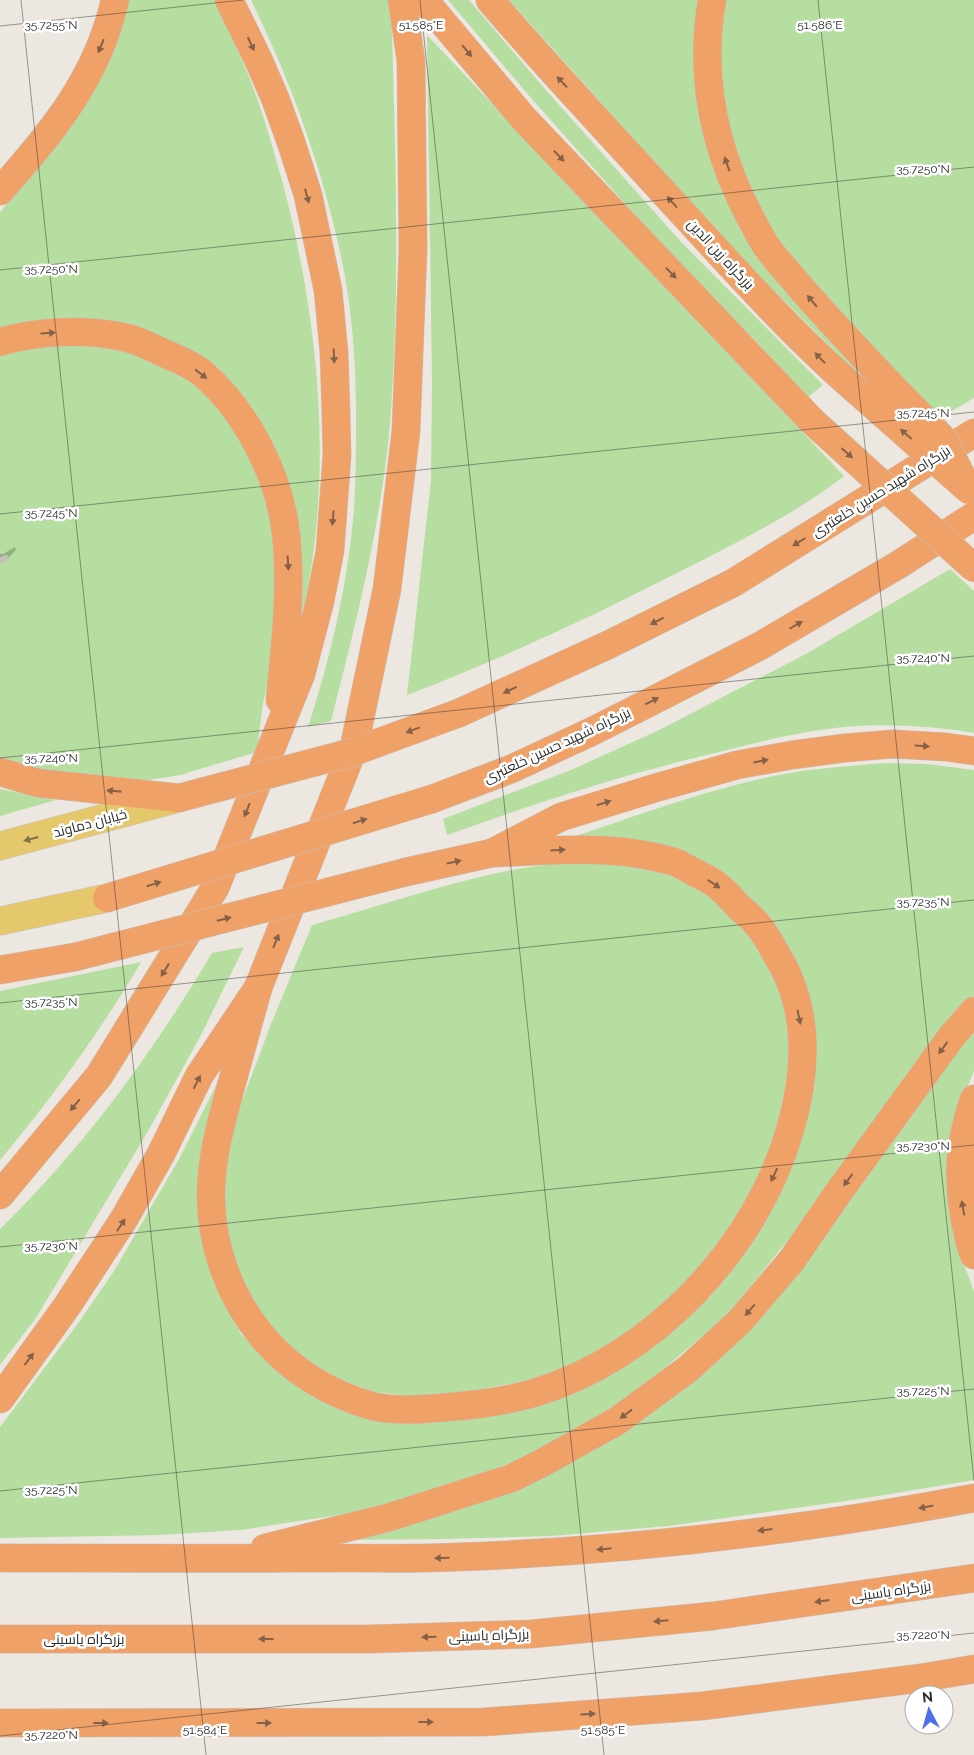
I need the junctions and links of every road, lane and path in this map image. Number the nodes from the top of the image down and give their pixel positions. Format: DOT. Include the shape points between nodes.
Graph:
graph roads {
  1 [pos="115,0"];
  2 [pos="230,0"];
  3 [pos="402,0"];
  4 [pos="424,0"];
  5 [pos="490,0"];
  6 [pos="712,0"];
  7 [pos="0,190"];
  8 [pos="0,342"];
  9 [pos="974,433"];
  10 [pos="972,492"];
  11 [pos="974,516"];
  12 [pos="974,568"];
  13 [pos="278,733"];
  14 [pos="974,751"];
  15 [pos="0,772"];
  16 [pos="179,798"];
  17 [pos="0,846"];
  18 [pos="492,853"];
  19 [pos="107,898"];
  20 [pos="0,921"];
  21 [pos="0,970"];
  22 [pos="258,988"];
  23 [pos="974,1011"];
  24 [pos="974,1099"];
  25 [pos="0,1195"];
  26 [pos="974,1255"];
  27 [pos="0,1399"];
  28 [pos="974,1498"];
  29 [pos="0,1558"];
  30 [pos="222,1560"];
  31 [pos="974,1578"];
  32 [pos="0,1639"];
  33 [pos="974,1669"];
  34 [pos="0,1724"];
  1 -- 7 [label="highway, one-way" via="93,66 73,101"];
  2 -- 13 [label="highway, one-way" via="275,98 308,195 328,290 334,352 337,455 330,551 301,674"];
  22 -- 3 [label="highway, one-way" via="354,747 387,589 406,431 413,250 411,60"];
  4 -- 12 [label="highway, one-way, bridge" via="525,120 811,420"];
  10 -- 5 [label="highway, بزرگراه زین الدین, one-way, bridge" via="830,367 730,264"];
  10 -- 6 [label="highway, one-way, bridge" via="943,440 828,320 766,247 738,194 718,139 706,60"];
  8 -- 13 [label="highway, one-way" via="47,333 90,333 127,338 202,373 247,425 274,483 286,533 289,593"];
  9 -- 16 [label="highway, بزرگراه شهید حسین خلعتبری, one-way, bridge" via="733,583 608,645 458,713 353,752"];
  19 -- 11 [label="highway, بزرگراه شهید حسین خلعتبری, one-way, bridge" via="432,799 511,769 760,646"];
  13 -- 25 [label="highway, one-way" via="216,888 100,1076"];
  18 -- 14 [label="highway, one-way" via="561,817 737,765 792,755 892,744"];
  16 -- 15 [label="highway, one-way" via="38,783"];
  16 -- 17 [label="main road, خیابان دماوند, one-way"];
  21 -- 18 [label="highway, one-way, bridge" via="75,957"];
  18 -- 22 [label="highway, one-way" via="577,849 630,852 675,862 716,884 758,925 784,968 795,999 802,1035 803,1070 788,1140 775,1173 728,1254 681,1306 617,1356 536,1393 488,1404 410,1409 374,1407 331,1391 301,1374 276,1352 255,1328 223,1268 213,1234 211,1199 217,1137"];
  19 -- 20 [label="main road"];
  27 -- 22 [label="highway, one-way" via="124,1219 161,1154 199,1076"];
  23 -- 30 [label="highway, one-way" via="946,1044 792,1260 740,1321 672,1381 617,1421 512,1478 387,1518"];
  26 -- 24 [label="highway, one-way" via="962,1202 959,1164 966,1122"];
  28 -- 30 [label="highway, one-way" via="868,1517 593,1550 456,1557"];
  29 -- 30 [label="highway"];
  31 -- 32 [label="highway, بزرگراه یاسینی, one-way" via="713,1616 531,1634 369,1639"];
  34 -- 33 [label="highway, one-way" via="484,1722 702,1706"];
}
